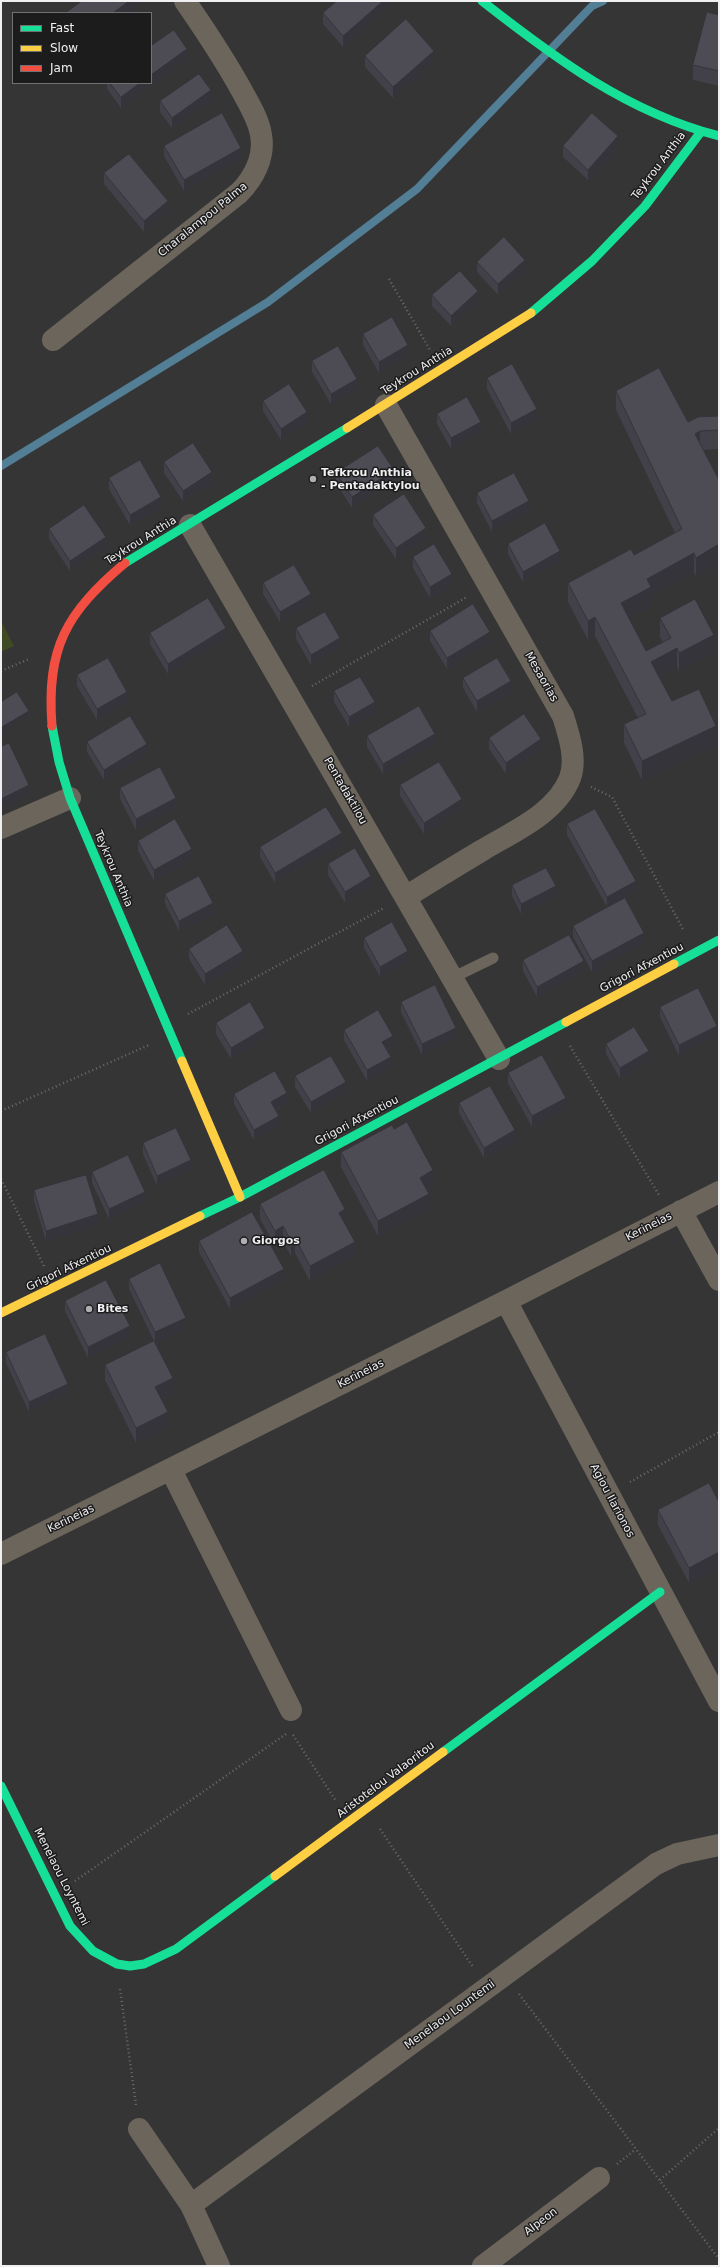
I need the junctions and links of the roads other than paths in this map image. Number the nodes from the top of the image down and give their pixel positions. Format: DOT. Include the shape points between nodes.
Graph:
graph roads {
  1 [pos="185,1"];
  2 [pos="482,1"];
  3 [pos="700,132"];
  4 [pos="719,136"];
  5 [pos="53,340"];
  6 [pos="386,405"];
  7 [pos="190,525"];
  8 [pos="70,798"];
  9 [pos="1,828"];
  10 [pos="406,896"];
  11 [pos="719,940"];
  12 [pos="493,958"];
  13 [pos="452,978"];
  14 [pos="499,1059"];
  15 [pos="719,1192"];
  16 [pos="240,1197"];
  17 [pos="676,1213"];
  18 [pos="719,1280"];
  19 [pos="506,1301"];
  20 [pos="1,1313"];
  21 [pos="171,1470"];
  22 [pos="1,1554"];
  23 [pos="660,1592"];
  24 [pos="719,1701"];
  25 [pos="291,1710"];
  26 [pos="1,1786"];
  27 [pos="719,1845"];
  28 [pos="117,1964"];
  29 [pos="139,2130"];
  30 [pos="599,2178"];
  31 [pos="191,2205"];
  32 [pos="219,2266"];
  33 [pos="483,2266"];
  1 -- 5 [label="street, Charalampou Palma" via="218,50 249,104 262,135 260,160 249,183 240,193"];
  2 -- 3 [label="street" via="607,90 659,117"];
  3 -- 4 [label="street"];
  3 -- 6 [label="street, Teykrou Anthia" via="654,195 592,261 545,303"];
  6 -- 7 [label="street, Teykrou Anthia"];
  6 -- 10 [label="street, Mesaorias" via="563,716 573,759 564,791 539,816"];
  7 -- 8 [label="street, Teykrou Anthia" via="110,575 91,592 66,629 50,675 48,699 56,749"];
  7 -- 10 [label="street, Pentadaktilou"];
  8 -- 9 [label="street"];
  8 -- 16 [label="street, Teykrou Anthia"];
  10 -- 13 [label="street, Pentadaktilou"];
  11 -- 14 [label="street, Grigori Afxentiou"];
  12 -- 13 [label="lane"];
  13 -- 14 [label="street, Pentadaktilou"];
  14 -- 16 [label="street, Grigori Afxentiou"];
  15 -- 17 [label="street, Kerineias"];
  16 -- 20 [label="street, Grigori Afxentiou"];
  17 -- 18 [label="street"];
  17 -- 19 [label="street, Kerineias"];
  19 -- 21 [label="street, Kerineias"];
  19 -- 23 [label="street, Agiou Ilarionos"];
  21 -- 22 [label="street, Kerineias"];
  21 -- 25 [label="street"];
  23 -- 24 [label="street, Agiou Ilarionos"];
  23 -- 28 [label="street, Aristotelou Valaoritou" via="161,1959 144,1965"];
  26 -- 28 [label="street, Menelaou Loyntemi" via="70,1926 85,1945 103,1959"];
  27 -- 31 [label="street, Menelaou Lountemi" via="677,1854 656,1864"];
  29 -- 31 [label="street"];
  30 -- 33 [label="street, Alpeon"];
  31 -- 32 [label="street"];
}
